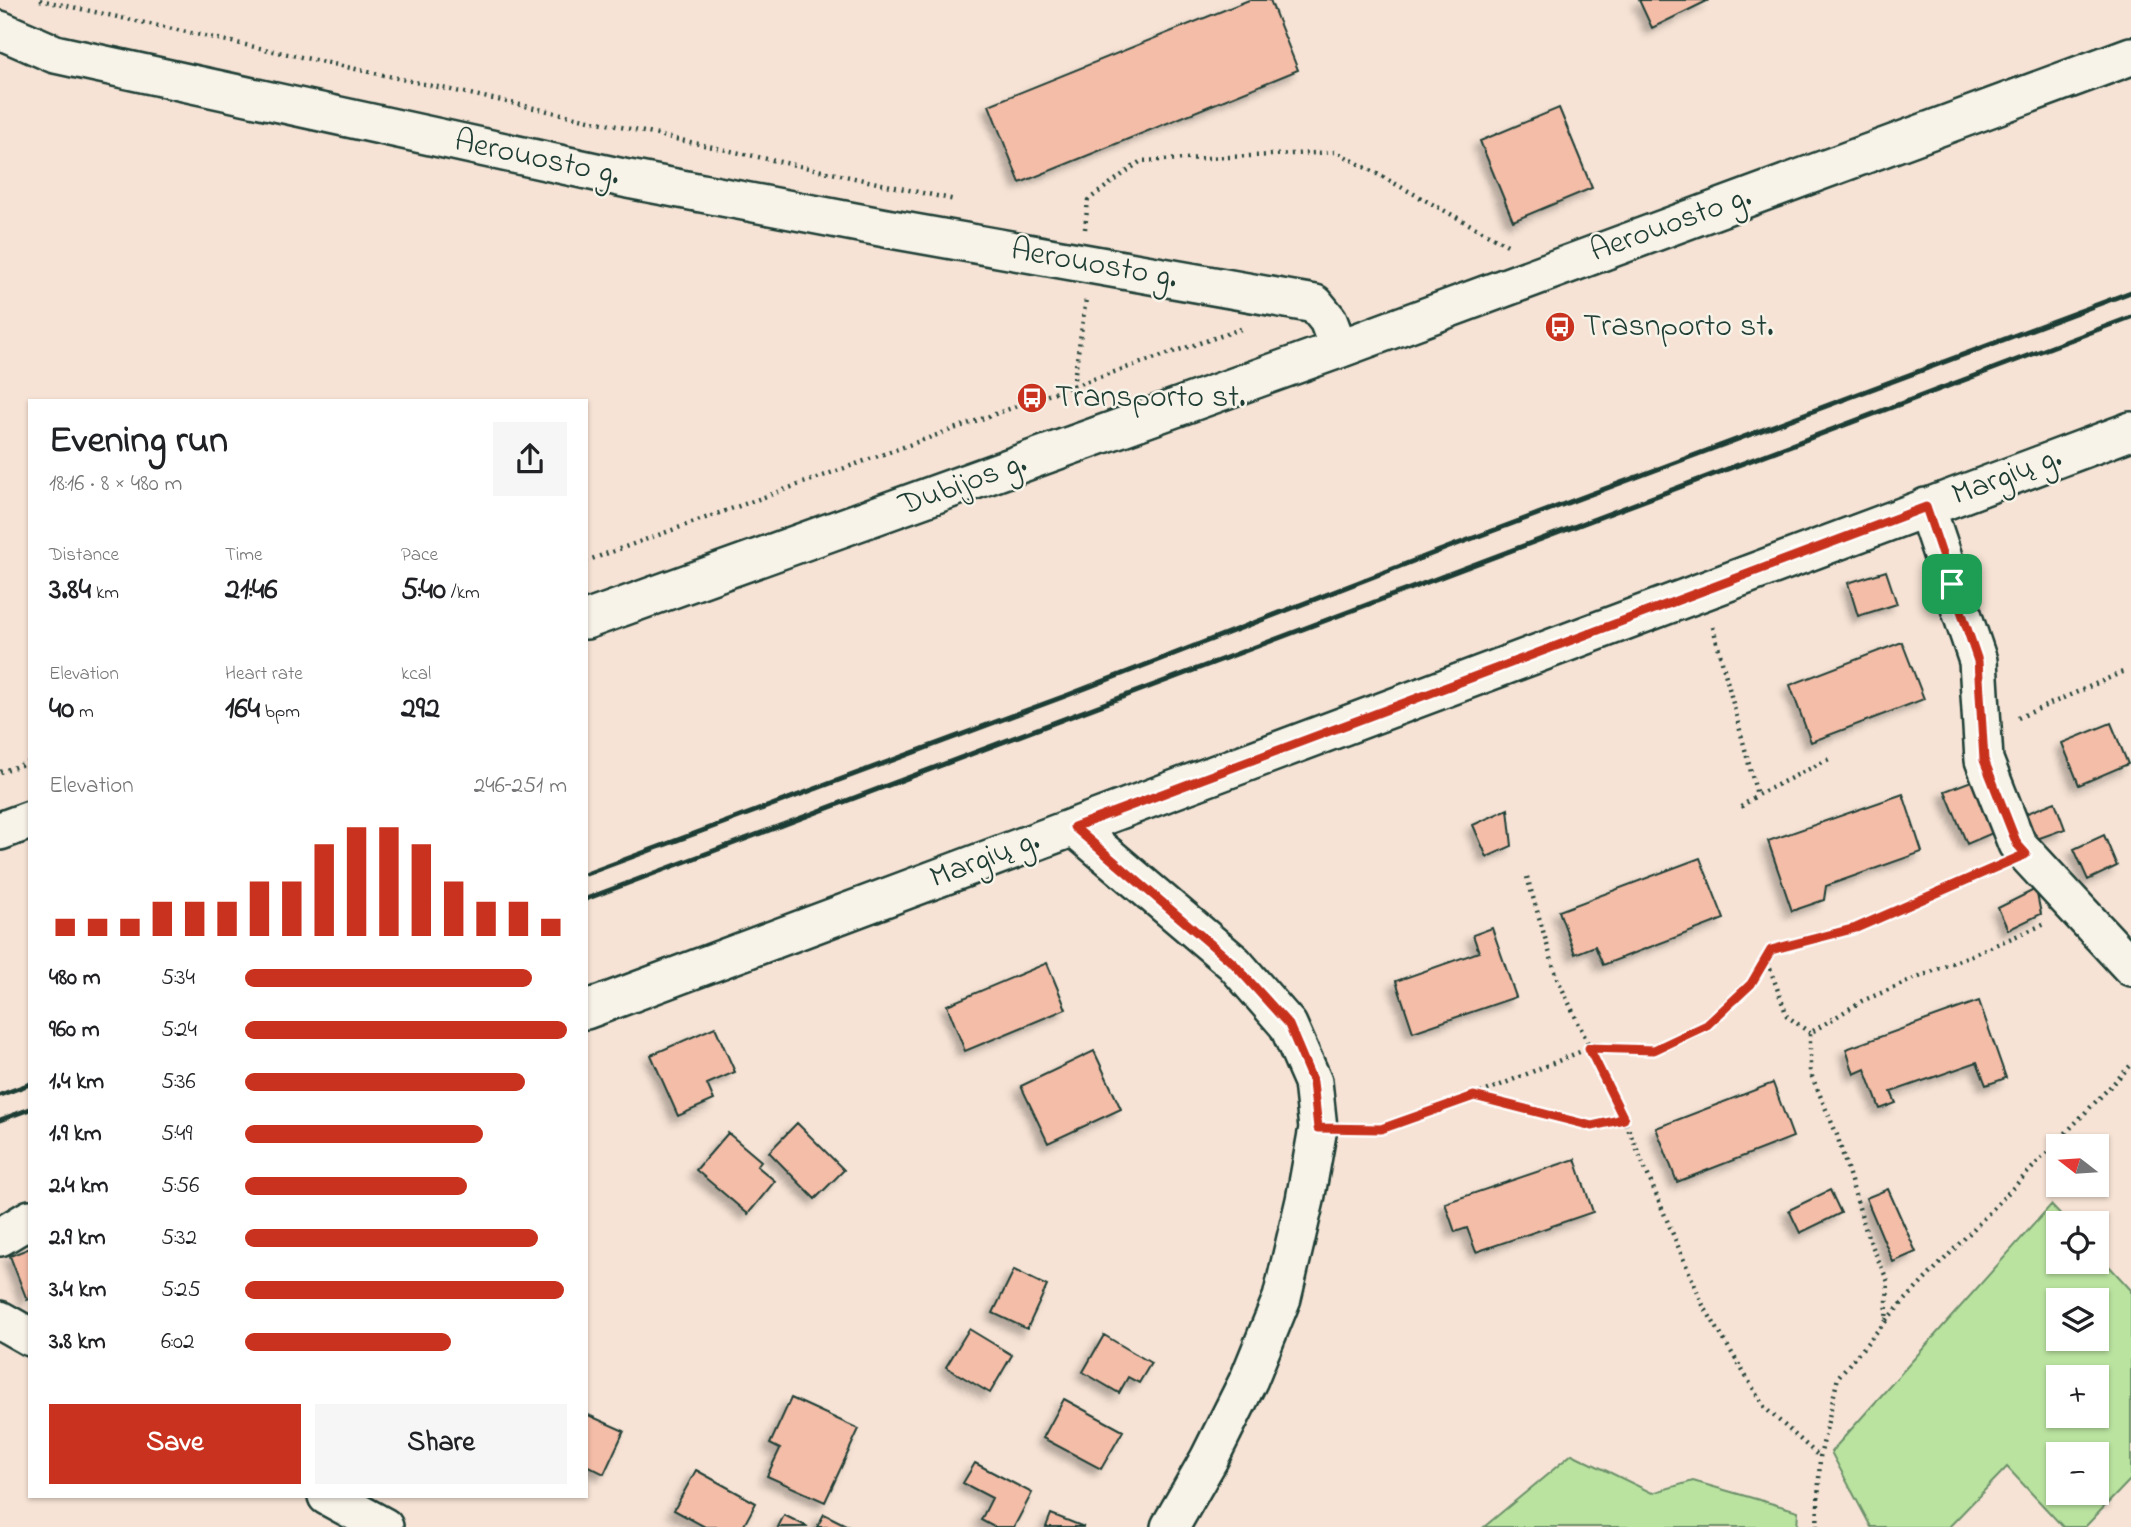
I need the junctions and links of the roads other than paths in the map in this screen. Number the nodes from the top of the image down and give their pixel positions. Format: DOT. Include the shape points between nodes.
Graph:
graph roads {
  1 [pos="0,30"];
  2 [pos="2131,56"];
  3 [pos="1339,349"];
  4 [pos="2131,431"];
  5 [pos="1926,507"];
  6 [pos="588,619"];
  7 [pos="28,821"];
  8 [pos="1074,827"];
  9 [pos="0,831"];
  10 [pos="2131,967"];
  11 [pos="588,1009"];
  12 [pos="28,1220"];
  13 [pos="0,1237"];
  14 [pos="0,1320"];
  15 [pos="28,1336"];
  16 [pos="331,1498"];
  17 [pos="384,1527"];
  18 [pos="1170,1527"];
  1 -- 3 [label="street, Aerouosto g." via="55,54 628,179 1315,304 1328,320"];
  2 -- 3 [label="street, Aerouosto g."];
  3 -- 6 [label="street, Dubijos g."];
  4 -- 5 [label="street, Margių g."];
  5 -- 8 [label="street, Margių g."];
  5 -- 10 [label="street" via="1978,661 1984,760 2017,844"];
  7 -- 9 [label="street"];
  8 -- 11 [label="street, Margių g."];
  8 -- 18 [label="street" via="1234,964 1289,1025 1313,1082 1318,1128 1282,1298 1249,1379"];
  12 -- 13 [label="street"];
  14 -- 15 [label="street"];
  16 -- 17 [label="street"];
}
